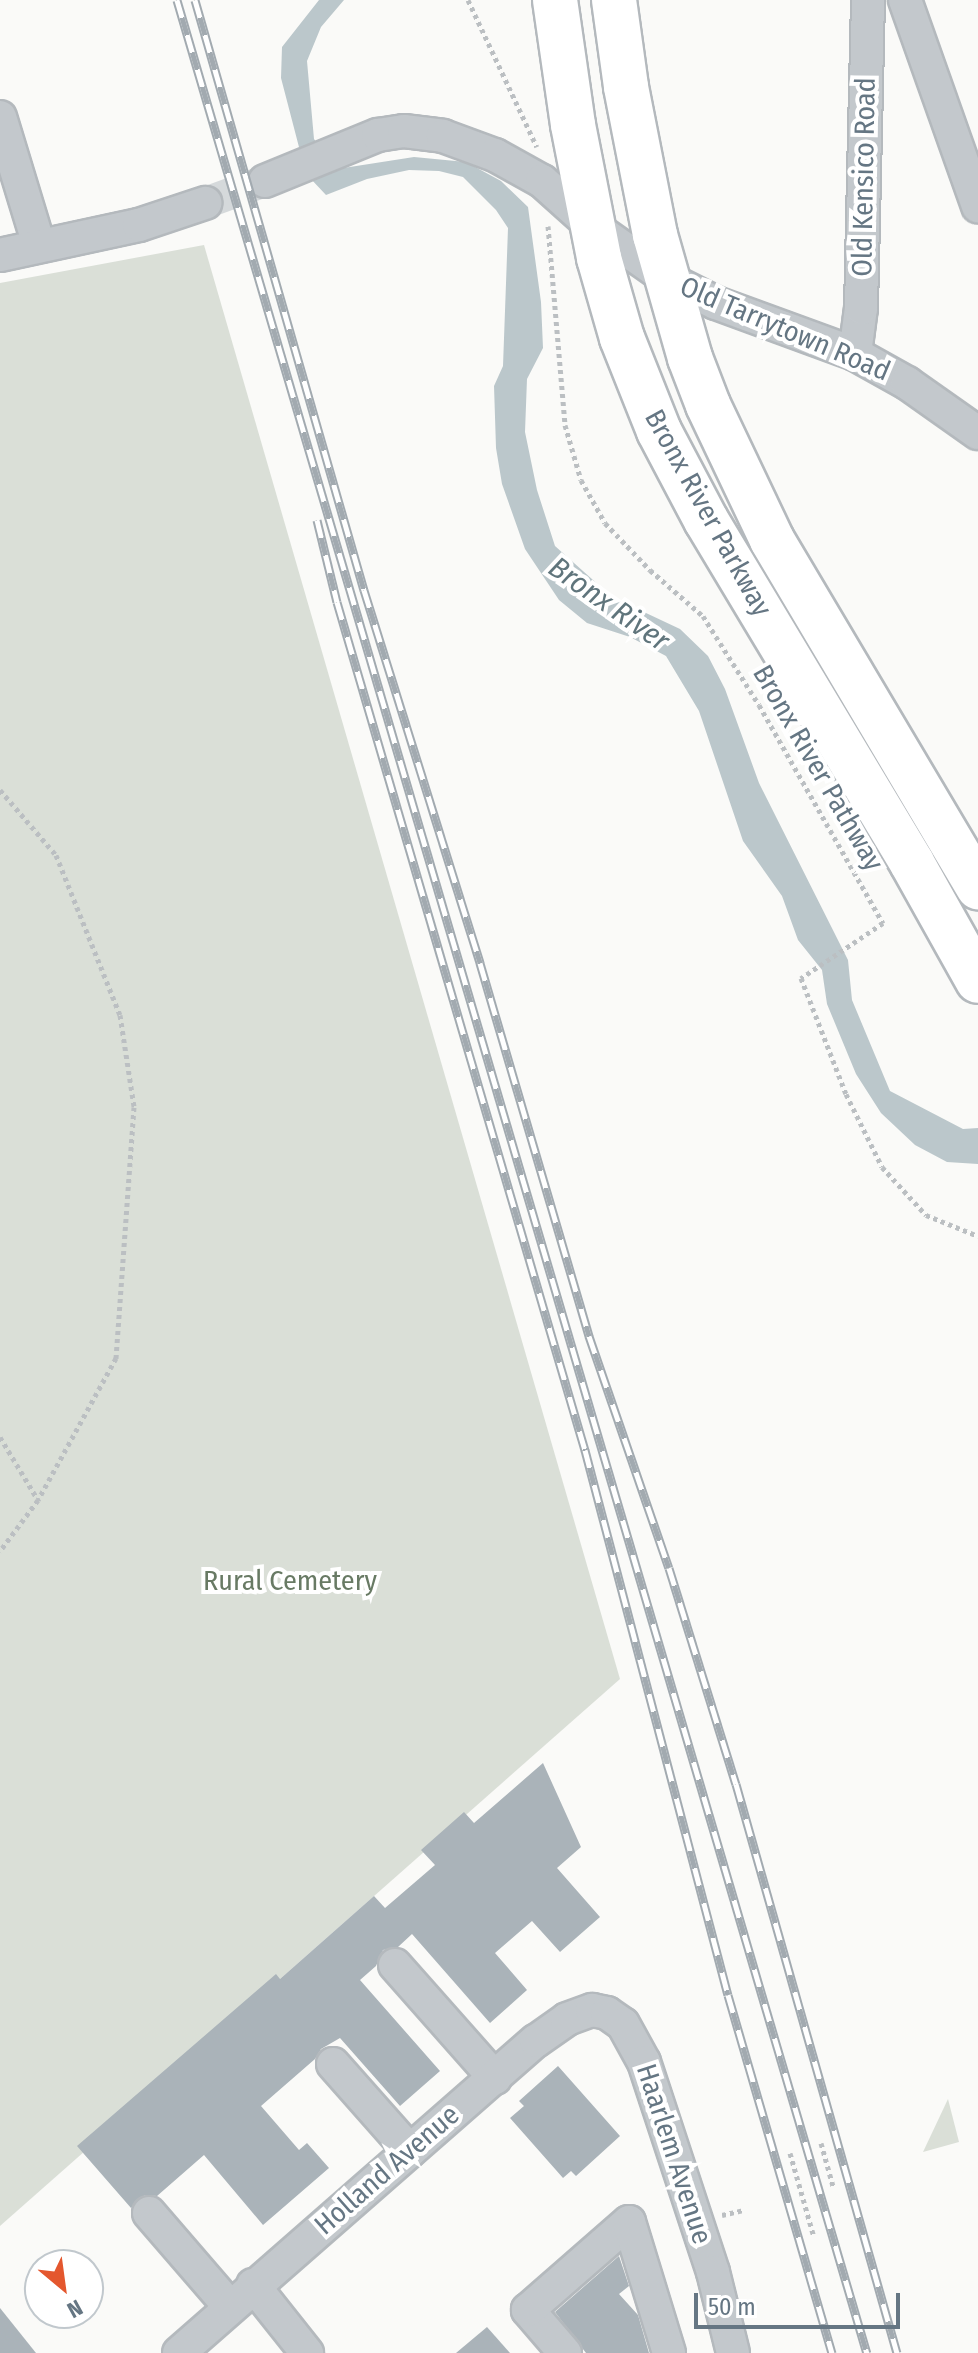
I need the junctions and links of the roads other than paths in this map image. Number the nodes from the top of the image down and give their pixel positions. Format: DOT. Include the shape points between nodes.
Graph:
graph roads {
  1 [pos="555,0"];
  2 [pos="614,0"];
  3 [pos="868,0"];
  4 [pos="905,0"];
  5 [pos="0,117"];
  6 [pos="279,176"];
  7 [pos="205,203"];
  8 [pos="978,206"];
  9 [pos="591,225"];
  10 [pos="39,245"];
  11 [pos="0,255"];
  12 [pos="666,278"];
  13 [pos="855,354"];
  14 [pos="978,433"];
  15 [pos="978,887"];
  16 [pos="978,981"];
  17 [pos="395,1965"];
  18 [pos="607,2013"];
  19 [pos="333,2064"];
  20 [pos="495,2078"];
  21 [pos="410,2151"];
  22 [pos="149,2213"];
  23 [pos="253,2285"];
  24 [pos="230,2307"];
  25 [pos="179,2353"];
  26 [pos="307,2353"];
  27 [pos="565,2353"];
  28 [pos="669,2353"];
  29 [pos="733,2353"];
  1 -- 9 [label="highway, Bronx River Parkway"];
  2 -- 12 [label="highway, Bronx River Parkway" via="635,137"];
  3 -- 13 [label="street, Old Kensico Road" via="861,308"];
  4 -- 8 [label="street"];
  5 -- 10 [label="street"];
  6 -- 9 [label="street, Old Tarrytown Road" via="378,135 404,131 443,136 495,155 542,181"];
  7 -- 10 [label="street" via="139,225"];
  9 -- 12 [label="street, Old Tarrytown Road"];
  9 -- 16 [label="highway, Bronx River Parkway" via="622,338 681,476"];
  10 -- 11 [label="street"];
  12 -- 13 [label="street, Old Tarrytown Road" via="716,303"];
  12 -- 15 [label="highway, Bronx River Parkway" via="695,370 748,495"];
  13 -- 14 [label="street, Old Tarrytown Road"];
  17 -- 20 [label="street"];
  18 -- 20 [label="street, Holland Avenue" via="592,2010 567,2019"];
  18 -- 29 [label="street, Haarlem Avenue" via="631,2034 644,2062 713,2272"];
  19 -- 21 [label="street"];
  20 -- 21 [label="street, Holland Avenue"];
  21 -- 23 [label="street, Holland Avenue"];
  22 -- 24 [label="street"];
  23 -- 24 [label="street, Holland Avenue"];
  23 -- 26 [label="street"];
  24 -- 25 [label="street, Holland Avenue"];
  27 -- 28 [label="street" via="528,2310 629,2222"];
}
